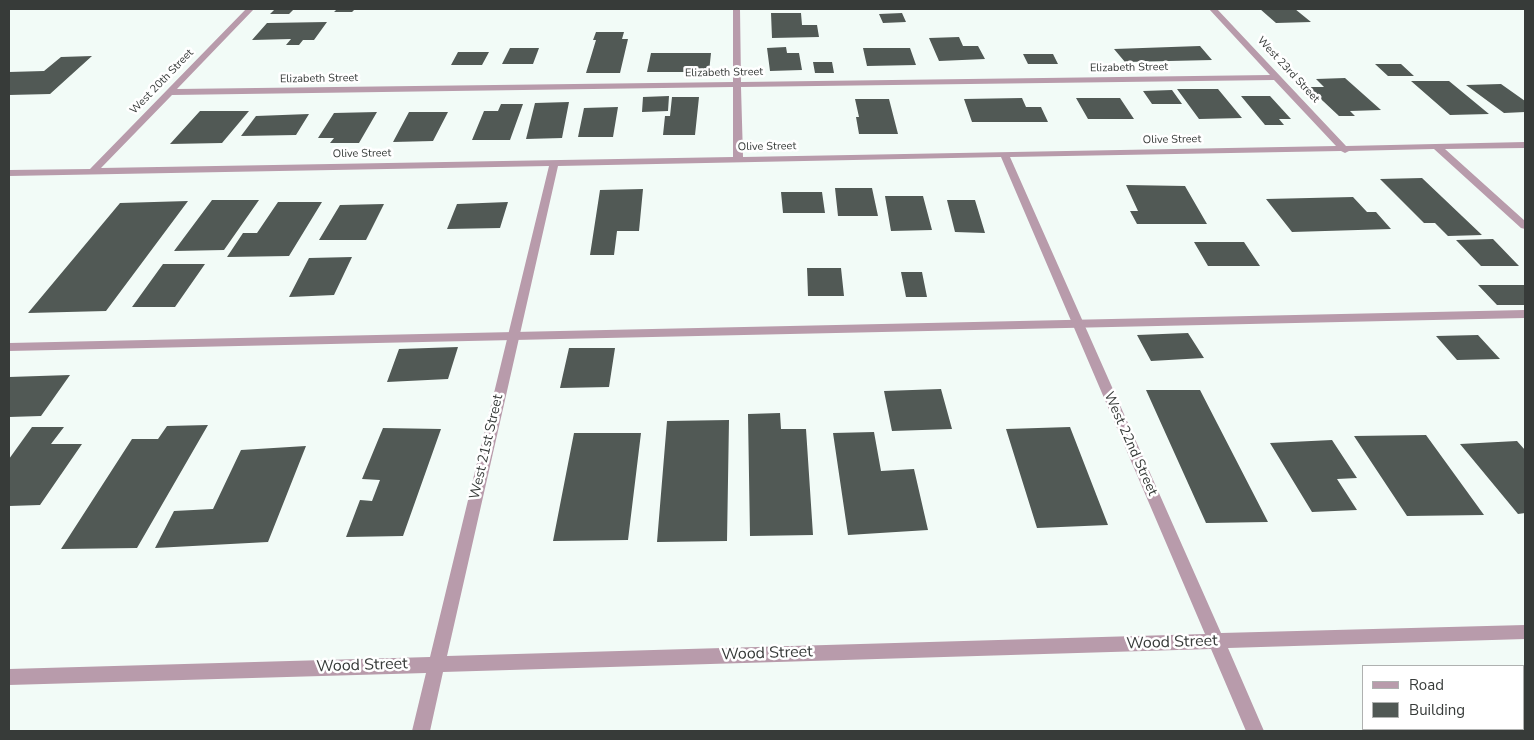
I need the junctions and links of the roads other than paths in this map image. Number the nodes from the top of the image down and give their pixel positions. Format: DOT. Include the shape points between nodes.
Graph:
graph roads {
  1 [pos="250,9"];
  2 [pos="736,9"];
  3 [pos="1213,9"];
  4 [pos="1278,77"];
  5 [pos="737,84"];
  6 [pos="171,92"];
  7 [pos="1525,145"];
  8 [pos="1437,147"];
  9 [pos="1345,150"];
  10 [pos="1005,156"];
  11 [pos="738,160"];
  12 [pos="554,163"];
  13 [pos="92,172"];
  14 [pos="13,173"];
  15 [pos="9,182"];
  16 [pos="1525,226"];
  17 [pos="1525,314"];
  18 [pos="1078,324"];
  19 [pos="514,336"];
  20 [pos="9,347"];
  21 [pos="1525,632"];
  22 [pos="1216,641"];
  23 [pos="436,663"];
  24 [pos="9,677"];
  25 [pos="421,731"];
  26 [pos="1255,731"];
  1 -- 6 [label="street, West 20th Street"];
  2 -- 5 [label="street"];
  3 -- 4 [label="street, West 23rd Street"];
  4 -- 5 [label="street, Elizabeth Street"];
  4 -- 9 [label="street, West 23rd Street"];
  5 -- 6 [label="street, Elizabeth Street"];
  5 -- 11 [label="street"];
  6 -- 13 [label="street, West 20th Street"];
  7 -- 8 [label="street, Olive Street"];
  8 -- 9 [label="street, Olive Street"];
  8 -- 16 [label="street"];
  9 -- 10 [label="street, Olive Street"];
  10 -- 11 [label="street, Olive Street"];
  10 -- 18 [label="street, West 22nd Street"];
  11 -- 12 [label="street, Olive Street"];
  12 -- 13 [label="street, Olive Street"];
  12 -- 19 [label="street, West 21st Street"];
  13 -- 14 [label="street, Olive Street"];
  14 -- 15 [label="street"];
  17 -- 18 [label="street"];
  18 -- 19 [label="street"];
  18 -- 22 [label="street, West 22nd Street"];
  19 -- 20 [label="street"];
  19 -- 23 [label="street, West 21st Street"];
  21 -- 22 [label="street, Wood Street"];
  22 -- 23 [label="street, Wood Street"];
  22 -- 26 [label="street, West 22nd Street"];
  23 -- 24 [label="street, Wood Street"];
  23 -- 25 [label="street, West 21st Street"];
}
